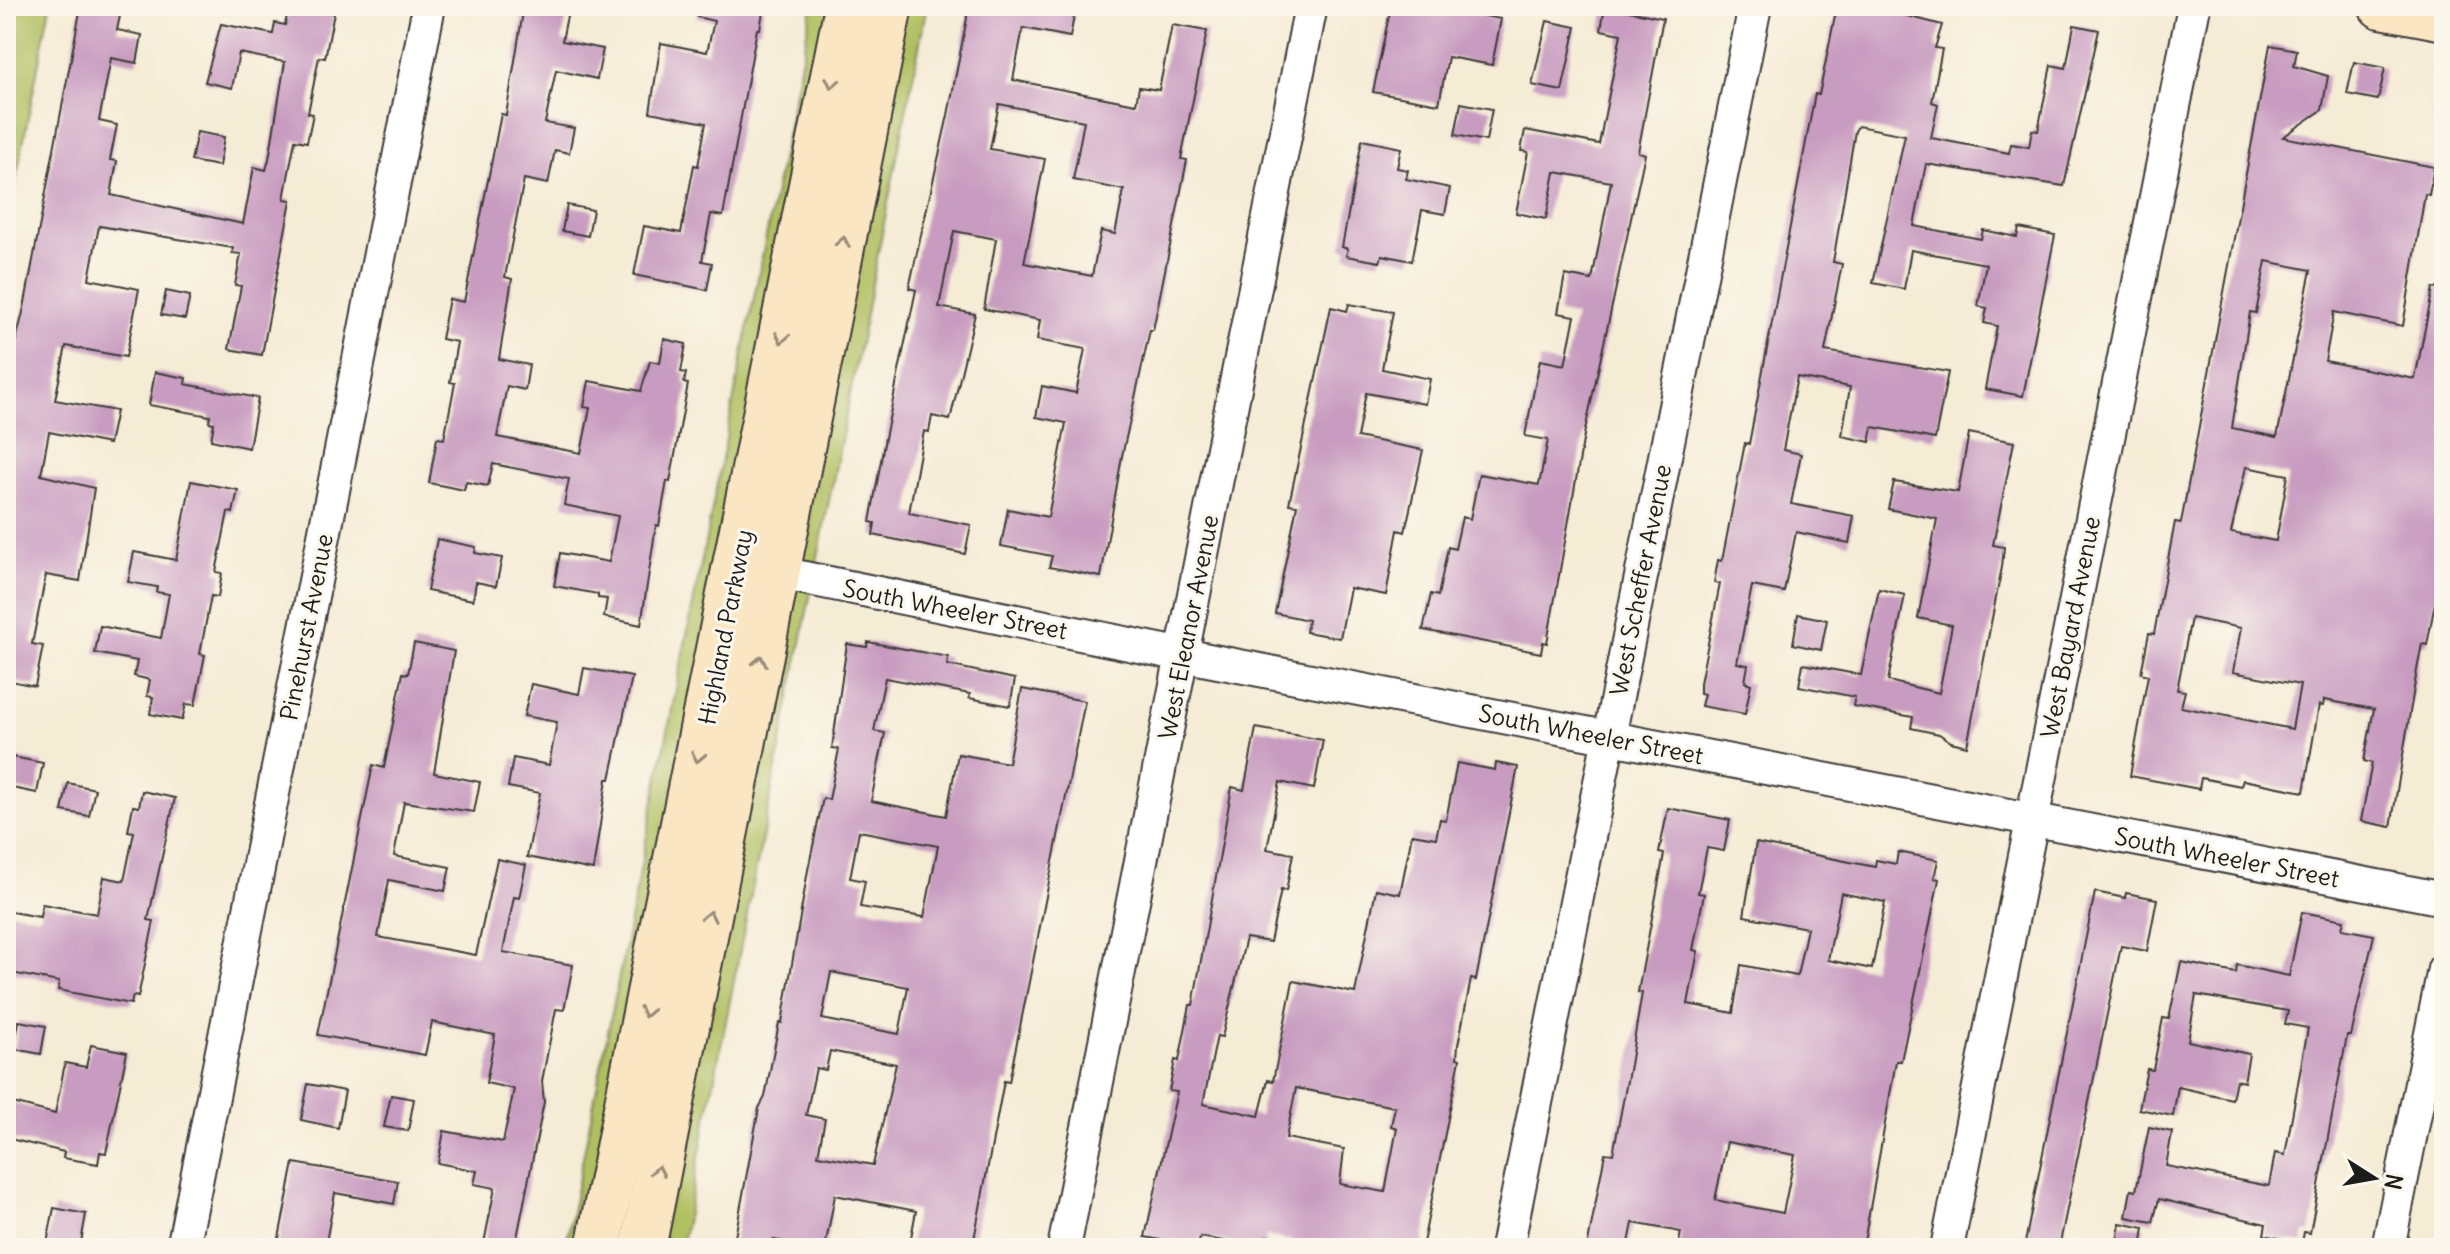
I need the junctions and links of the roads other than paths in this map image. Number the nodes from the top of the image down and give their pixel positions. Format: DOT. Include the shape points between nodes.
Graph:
graph roads {
  1 [pos="429,6"];
  2 [pos="847,6"];
  3 [pos="890,6"];
  4 [pos="1311,6"];
  5 [pos="1755,6"];
  6 [pos="2194,6"];
  7 [pos="2381,6"];
  8 [pos="2444,18"];
  9 [pos="758,569"];
  10 [pos="1182,655"];
  11 [pos="1609,738"];
  12 [pos="2032,820"];
  13 [pos="2444,899"];
  14 [pos="2444,969"];
  15 [pos="183,1248"];
  16 [pos="598,1248"];
  17 [pos="643,1248"];
  18 [pos="1064,1248"];
  19 [pos="1507,1248"];
  20 [pos="1947,1248"];
  21 [pos="2388,1248"];
  1 -- 15 [label="street, Pinehurst Avenue"];
  2 -- 9 [label="street, Highland Parkway, one-way"];
  9 -- 3 [label="street, Highland Parkway, one-way"];
  4 -- 10 [label="street, West Eleanor Avenue"];
  5 -- 11 [label="street, West Scheffer Avenue"];
  6 -- 12 [label="street, West Bayard Avenue"];
  7 -- 8 [label="street"];
  9 -- 10 [label="street, South Wheeler Street"];
  9 -- 16 [label="street, Highland Parkway, one-way"];
  17 -- 9 [label="street, Highland Parkway, one-way"];
  10 -- 11 [label="street, South Wheeler Street"];
  10 -- 18 [label="street, West Eleanor Avenue"];
  11 -- 12 [label="street, South Wheeler Street"];
  11 -- 19 [label="street, West Scheffer Avenue"];
  12 -- 13 [label="street, South Wheeler Street"];
  12 -- 20 [label="street, West Bayard Avenue"];
  14 -- 21 [label="street"];
}
